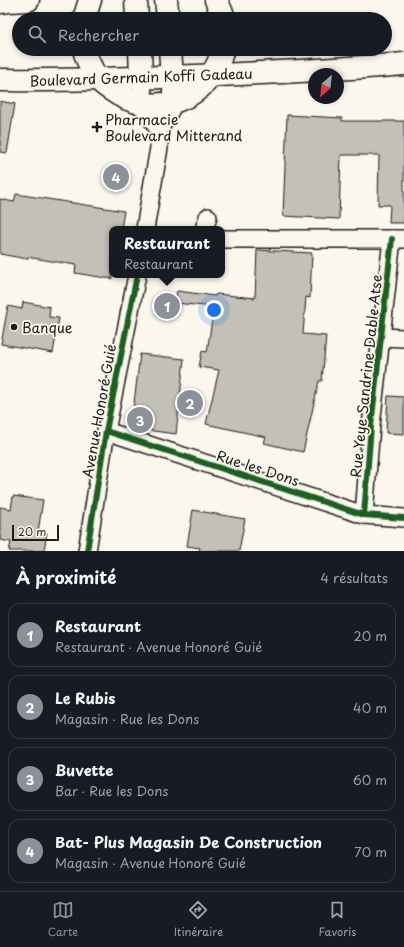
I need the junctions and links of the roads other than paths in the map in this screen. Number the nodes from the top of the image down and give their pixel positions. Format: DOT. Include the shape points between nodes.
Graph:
graph roads {
  1 [pos="28,0"];
  2 [pos="90,0"];
  3 [pos="136,0"];
  4 [pos="166,0"];
  5 [pos="216,0"];
  6 [pos="0,2"];
  7 [pos="86,12"];
  8 [pos="137,12"];
  9 [pos="167,12"];
  10 [pos="222,12"];
  11 [pos="87,56"];
  12 [pos="140,56"];
  13 [pos="170,56"];
  14 [pos="221,56"];
  15 [pos="404,64"];
  16 [pos="212,75"];
  17 [pos="172,77"];
  18 [pos="142,78"];
  19 [pos="98,79"];
  20 [pos="0,80"];
  21 [pos="171,103"];
  22 [pos="144,104"];
  23 [pos="159,130"];
  24 [pos="146,226"];
  25 [pos="225,239"];
  26 [pos="398,239"];
  27 [pos="136,278"];
  28 [pos="381,337"];
  29 [pos="404,338"];
  30 [pos="106,431"];
  31 [pos="364,516"];
  32 [pos="404,518"];
  33 [pos="87,551"];
  1 -- 6 [label="main road"];
  2 -- 7 [label="main road"];
  3 -- 8 [label="main road"];
  4 -- 9 [label="main road"];
  5 -- 10 [label="main road"];
  11 -- 19 [label="main road"];
  12 -- 18 [label="main road"];
  13 -- 17 [label="main road"];
  14 -- 16 [label="main road"];
  15 -- 16 [label="main road, Boulevard Germain Koffi Gadeau"];
  16 -- 17 [label="main road, Boulevard Germain Koffi Gadeau"];
  16 -- 21 [label="main road" via="197,91"];
  17 -- 18 [label="main road, Boulevard Germain Koffi Gadeau"];
  17 -- 21 [label="street"];
  18 -- 19 [label="main road, Boulevard Germain Koffi Gadeau"];
  18 -- 22 [label="street"];
  19 -- 20 [label="main road, Boulevard Germain Koffi Gadeau"];
  19 -- 22 [label="main road" via="117,95"];
  21 -- 22 [label="main road"];
  21 -- 23 [label="street" via="171,109"];
  22 -- 23 [label="street"];
  23 -- 24 [label="street" via="159,148"];
  25 -- 26 [label="street"];
  26 -- 28 [label="street, Rue Yeye Sandrine Dable Atse"];
  27 -- 30 [label="street, Avenue Honoré Guié"];
  28 -- 29 [label="street"];
  28 -- 31 [label="street, Rue Yeye Sandrine Dable Atse"];
  30 -- 31 [label="street, Rue les Dons"];
  30 -- 33 [label="street, Avenue Honoré Guié"];
  31 -- 32 [label="street, Rue les Dons"];
}
